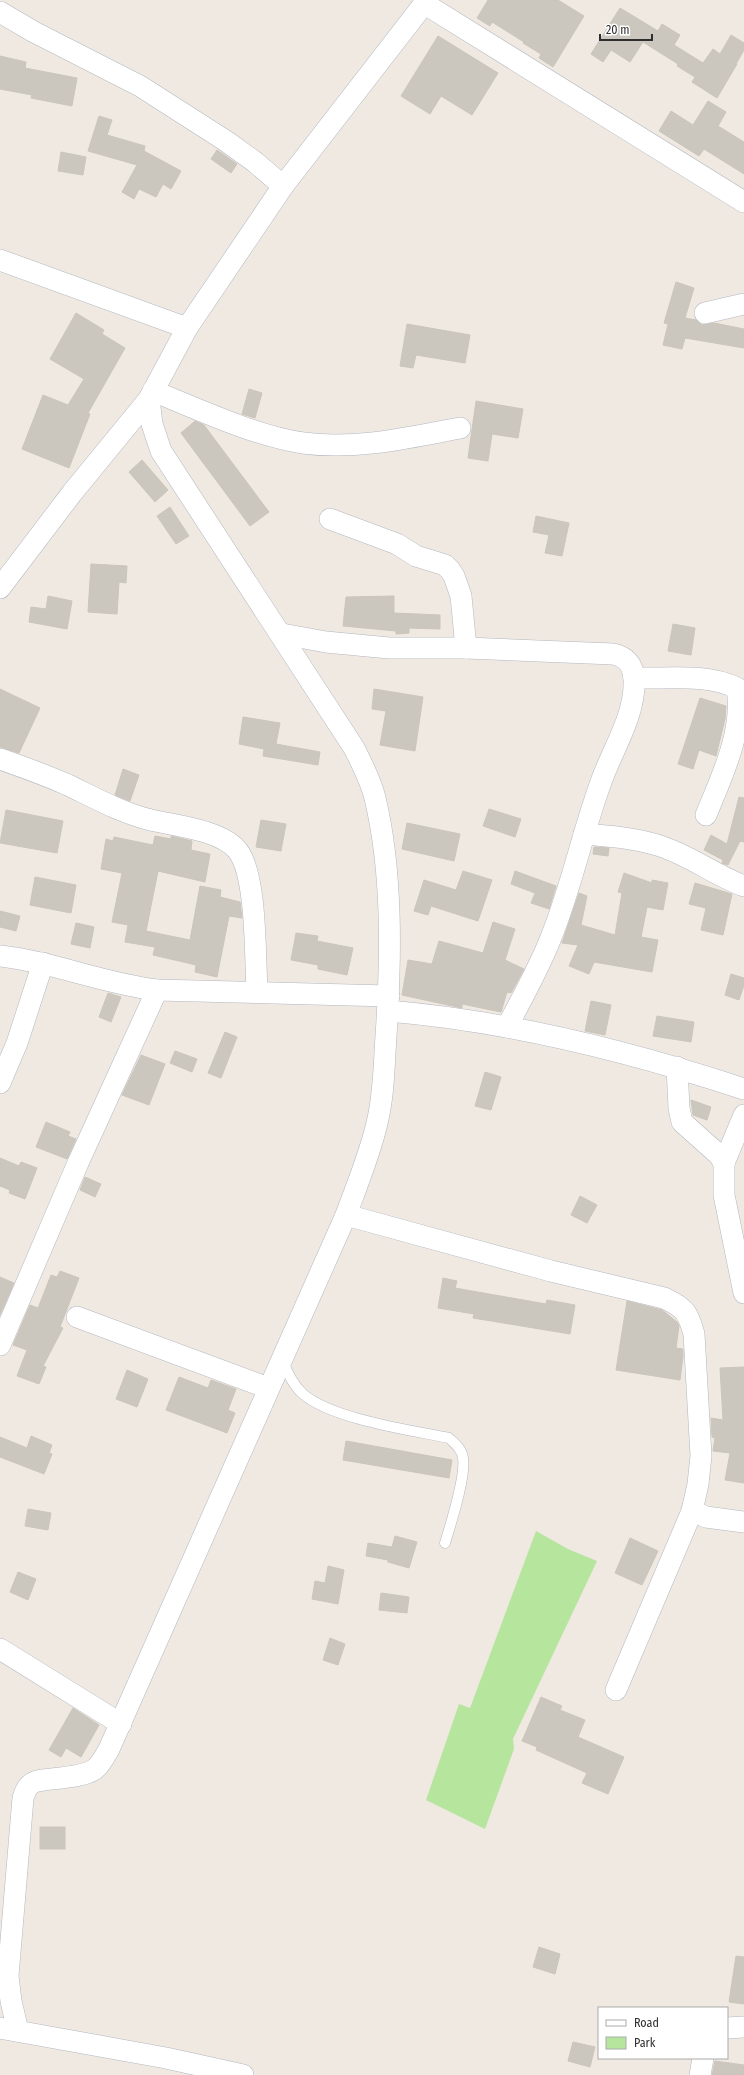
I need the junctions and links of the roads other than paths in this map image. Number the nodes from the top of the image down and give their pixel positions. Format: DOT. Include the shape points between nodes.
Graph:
graph roads {
  1 [pos="426,2"];
  2 [pos="0,12"];
  3 [pos="283,186"];
  4 [pos="744,202"];
  5 [pos="1,265"];
  6 [pos="744,304"];
  7 [pos="705,313"];
  8 [pos="187,328"];
  9 [pos="151,395"];
  10 [pos="460,428"];
  11 [pos="330,519"];
  12 [pos="0,588"];
  13 [pos="282,634"];
  14 [pos="466,648"];
  15 [pos="634,678"];
  16 [pos="741,688"];
  17 [pos="0,759"];
  18 [pos="706,815"];
  19 [pos="584,834"];
  20 [pos="744,886"];
  21 [pos="0,956"];
  22 [pos="43,963"];
  23 [pos="157,990"];
  24 [pos="257,991"];
  25 [pos="388,1004"];
  26 [pos="507,1027"];
  27 [pos="677,1067"];
  28 [pos="0,1083"];
  29 [pos="744,1089"];
  30 [pos="744,1115"];
  31 [pos="724,1163"];
  32 [pos="346,1215"];
  33 [pos="744,1293"];
  34 [pos="77,1317"];
  35 [pos="0,1345"];
  36 [pos="281,1359"];
  37 [pos="268,1388"];
  38 [pos="692,1511"];
  39 [pos="744,1522"];
  40 [pos="445,1543"];
  41 [pos="0,1649"];
  42 [pos="616,1690"];
  43 [pos="121,1724"];
  44 [pos="728,2028"];
  45 [pos="744,2028"];
  46 [pos="9,2030"];
  47 [pos="703,2059"];
  48 [pos="243,2075"];
  49 [pos="700,2075"];
  1 -- 3 [label="street"];
  1 -- 4 [label="street"];
  2 -- 3 [label="street" via="140,86 226,141"];
  3 -- 8 [label="street"];
  5 -- 8 [label="street"];
  6 -- 7 [label="street"];
  8 -- 9 [label="street"];
  9 -- 10 [label="street" via="302,443 361,444"];
  9 -- 12 [label="street"];
  9 -- 13 [label="street" via="152,424 161,451"];
  11 -- 14 [label="street" via="397,544 416,556 445,565 454,576 461,596"];
  13 -- 14 [label="street" via="364,647"];
  13 -- 25 [label="street" via="354,748 375,797 388,880"];
  14 -- 15 [label="street" via="613,654 627,659"];
  15 -- 16 [label="street" via="699,680 726,683"];
  15 -- 19 [label="street" via="629,710 601,781"];
  16 -- 18 [label="street" via="732,742"];
  17 -- 24 [label="street" via="38,772 127,813 208,833 238,850 251,886"];
  19 -- 20 [label="street" via="658,845"];
  19 -- 26 [label="street" via="550,940"];
  21 -- 22 [label="street"];
  22 -- 23 [label="street" via="121,984"];
  22 -- 28 [label="street" via="17,1043"];
  23 -- 24 [label="street"];
  23 -- 35 [label="street" via="78,1163"];
  24 -- 25 [label="street"];
  25 -- 26 [label="street"];
  25 -- 32 [label="street" via="383,1093 377,1124"];
  26 -- 27 [label="street"];
  27 -- 29 [label="street"];
  27 -- 31 [label="street" via="682,1122"];
  30 -- 31 [label="street"];
  31 -- 33 [label="street" via="724,1195"];
  32 -- 36 [label="street"];
  32 -- 38 [label="street" via="551,1271 664,1298 680,1306 689,1316 694,1334 701,1456"];
  34 -- 37 [label="street"];
  36 -- 37 [label="street"];
  36 -- 40 [label="lane" via="292,1381 303,1394 330,1410 449,1438 458,1446 463,1457 463,1470"];
  37 -- 43 [label="street"];
  38 -- 39 [label="street" via="706,1517"];
  38 -- 42 [label="street"];
  41 -- 43 [label="street"];
  43 -- 46 [label="street" via="102,1762 95,1769 87,1773 37,1781 30,1783 26,1788 23,1798 8,1976 11,2001"];
  44 -- 45 [label="street"];
  46 -- 48 [label="street" via="166,2058"];
  47 -- 49 [label="street"];
}
